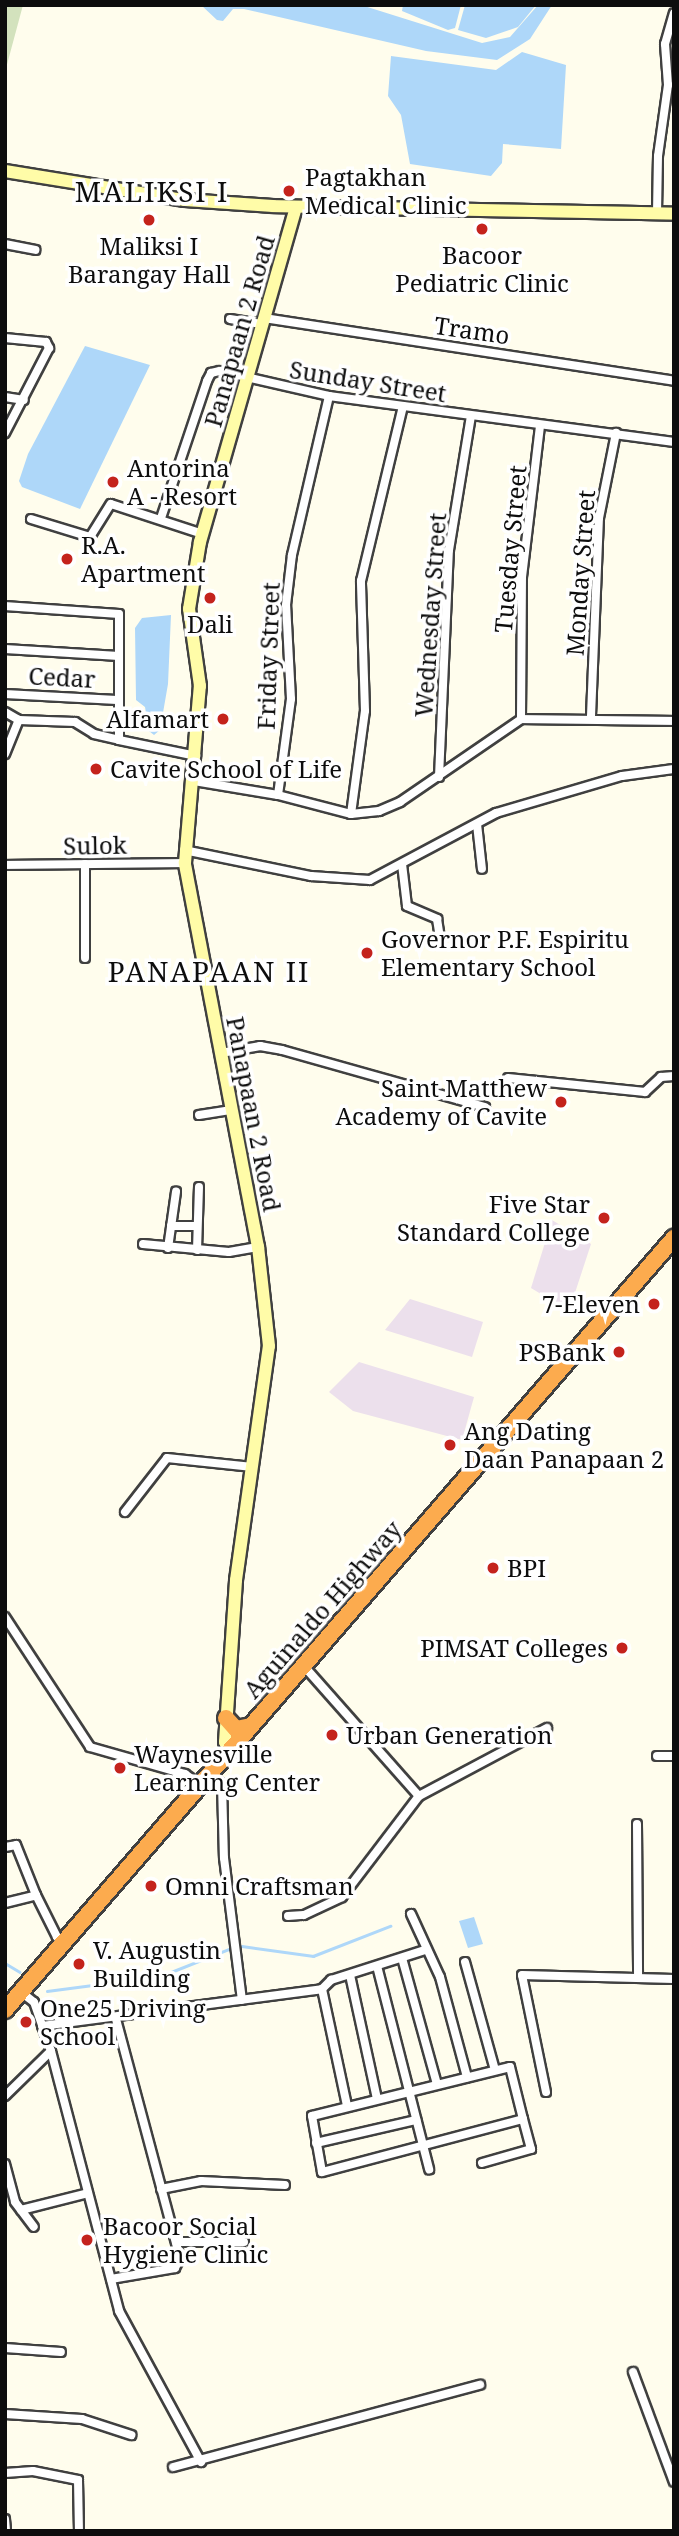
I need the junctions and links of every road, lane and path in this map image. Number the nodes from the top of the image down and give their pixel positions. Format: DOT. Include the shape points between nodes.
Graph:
graph roads {
  1 [pos="674,13"];
  2 [pos="5,171"];
  3 [pos="296,207"];
  4 [pos="657,213"];
  5 [pos="674,214"];
  6 [pos="5,244"];
  7 [pos="35,250"];
  8 [pos="230,319"];
  9 [pos="263,321"];
  10 [pos="5,338"];
  11 [pos="247,378"];
  12 [pos="674,381"];
  13 [pos="329,396"];
  14 [pos="5,397"];
  15 [pos="24,400"];
  16 [pos="403,406"];
  17 [pos="471,416"];
  18 [pos="540,425"];
  19 [pos="5,433"];
  20 [pos="616,433"];
  21 [pos="674,442"];
  22 [pos="161,518"];
  23 [pos="31,519"];
  24 [pos="203,534"];
  25 [pos="5,606"];
  26 [pos="5,649"];
  27 [pos="119,656"];
  28 [pos="5,694"];
  29 [pos="117,699"];
  30 [pos="5,712"];
  31 [pos="591,716"];
  32 [pos="521,719"];
  33 [pos="19,720"];
  34 [pos="674,720"];
  35 [pos="119,740"];
  36 [pos="5,754"];
  37 [pos="196,756"];
  38 [pos="674,769"];
  39 [pos="439,777"];
  40 [pos="194,781"];
  41 [pos="278,795"];
  42 [pos="351,814"];
  43 [pos="477,824"];
  44 [pos="184,857"];
  45 [pos="85,864"];
  46 [pos="402,864"];
  47 [pos="5,865"];
  48 [pos="482,869"];
  49 [pos="440,938"];
  50 [pos="85,958"];
  51 [pos="221,1053"];
  52 [pos="674,1076"];
  53 [pos="508,1078"];
  54 [pos="485,1107"];
  55 [pos="232,1110"];
  56 [pos="199,1115"];
  57 [pos="200,1186"];
  58 [pos="176,1192"];
  59 [pos="171,1226"];
  60 [pos="197,1226"];
  61 [pos="674,1238"];
  62 [pos="143,1244"];
  63 [pos="258,1247"];
  64 [pos="168,1248"];
  65 [pos="197,1250"];
  66 [pos="253,1467"];
  67 [pos="125,1512"];
  68 [pos="5,1617"];
  69 [pos="303,1665"];
  70 [pos="226,1718"];
  71 [pos="251,1726"];
  72 [pos="547,1728"];
  73 [pos="231,1749"];
  74 [pos="657,1756"];
  75 [pos="674,1756"];
  76 [pos="205,1779"];
  77 [pos="419,1796"];
  78 [pos="637,1824"];
  79 [pos="5,1847"];
  80 [pos="36,1895"];
  81 [pos="5,1903"];
  82 [pos="411,1914"];
  83 [pos="288,1916"];
  84 [pos="65,1943"];
  85 [pos="425,1950"];
  86 [pos="402,1958"];
  87 [pos="465,1962"];
  88 [pos="377,1966"];
  89 [pos="350,1975"];
  90 [pos="638,1979"];
  91 [pos="674,1979"];
  92 [pos="322,1989"];
  93 [pos="21,1992"];
  94 [pos="242,2000"];
  95 [pos="5,2010"];
  96 [pos="117,2019"];
  97 [pos="43,2026"];
  98 [pos="51,2050"];
  99 [pos="495,2070"];
  100 [pos="467,2077"];
  101 [pos="437,2084"];
  102 [pos="409,2091"];
  103 [pos="546,2092"];
  104 [pos="5,2096"];
  105 [pos="377,2099"];
  106 [pos="347,2106"];
  107 [pos="523,2119"];
  108 [pos="416,2120"];
  109 [pos="316,2143"];
  110 [pos="424,2149"];
  111 [pos="482,2162"];
  112 [pos="5,2164"];
  113 [pos="429,2169"];
  114 [pos="285,2185"];
  115 [pos="161,2189"];
  116 [pos="88,2193"];
  117 [pos="20,2210"];
  118 [pos="34,2227"];
  119 [pos="176,2242"];
  120 [pos="244,2242"];
  121 [pos="111,2279"];
  122 [pos="5,2348"];
  123 [pos="61,2352"];
  124 [pos="633,2372"];
  125 [pos="480,2385"];
  126 [pos="5,2414"];
  127 [pos="131,2435"];
  128 [pos="201,2462"];
  129 [pos="173,2467"];
  130 [pos="5,2473"];
  131 [pos="674,2482"];
  132 [pos="5,2519"];
  133 [pos="6,2531"];
  134 [pos="79,2531"];
  1 -- 4 [label="street" via="665,44 668,85 658,156"];
  2 -- 3 [label="street" via="185,200"];
  3 -- 4 [label="street"];
  3 -- 9 [label="street, Panapaan 2 Road"];
  4 -- 5 [label="street"];
  6 -- 7 [label="street"];
  8 -- 9 [label="street, Tramo"];
  9 -- 11 [label="street, Panapaan 2 Road"];
  9 -- 12 [label="street, Tramo"];
  10 -- 15 [label="street" via="49,344"];
  11 -- 13 [label="street, Sunday Street"];
  11 -- 22 [label="street, Sunday Street" via="211,373"];
  11 -- 24 [label="street, Panapaan 2 Road"];
  13 -- 16 [label="street, Sunday Street"];
  13 -- 41 [label="street, Friday Street" via="292,555 286,605 290,699"];
  14 -- 15 [label="street"];
  15 -- 19 [label="street"];
  16 -- 17 [label="street, Sunday Street"];
  16 -- 42 [label="street" via="361,581 365,711"];
  17 -- 18 [label="street, Sunday Street"];
  17 -- 39 [label="street, Wednesday Street" via="449,550"];
  18 -- 20 [label="street, Sunday Street"];
  18 -- 32 [label="street, Tuesday Street" via="522,577"];
  20 -- 21 [label="street, Sunday Street"];
  20 -- 31 [label="street, Monday Street" via="599,519"];
  22 -- 23 [label="street" via="111,503 90,537"];
  22 -- 24 [label="street"];
  24 -- 37 [label="street, Panapaan 2 Road" via="189,609 200,686"];
  25 -- 27 [label="street" via="114,611 120,618"];
  26 -- 27 [label="street"];
  27 -- 29 [label="street"];
  28 -- 29 [label="street, Cedar"];
  29 -- 35 [label="street"];
  30 -- 33 [label="street"];
  31 -- 32 [label="street"];
  31 -- 34 [label="street"];
  32 -- 39 [label="street"];
  33 -- 35 [label="street" via="75,722 94,734"];
  33 -- 36 [label="street"];
  35 -- 37 [label="street"];
  37 -- 40 [label="street, Panapaan 2 Road"];
  38 -- 43 [label="street, Sulok" via="622,776 496,813"];
  39 -- 42 [label="street" via="379,811"];
  40 -- 41 [label="street"];
  40 -- 44 [label="street, Panapaan 2 Road"];
  41 -- 42 [label="street"];
  43 -- 46 [label="street, Sulok"];
  43 -- 48 [label="street"];
  44 -- 45 [label="street, Sulok"];
  44 -- 46 [label="street, Sulok" via="370,880"];
  44 -- 51 [label="street, Panapaan 2 Road"];
  45 -- 47 [label="street, Sulok"];
  45 -- 50 [label="street"];
  46 -- 49 [label="street" via="407,906 437,919"];
  51 -- 54 [label="street" via="260,1046 282,1050"];
  51 -- 55 [label="street, Panapaan 2 Road"];
  52 -- 53 [label="street" via="661,1077 645,1092"];
  55 -- 56 [label="street"];
  55 -- 63 [label="street, Panapaan 2 Road"];
  57 -- 60 [label="street"];
  58 -- 59 [label="street"];
  59 -- 60 [label="street"];
  59 -- 64 [label="street"];
  60 -- 65 [label="street"];
  61 -- 69 [label="highway, Aguinaldo Highway"];
  62 -- 64 [label="street"];
  63 -- 65 [label="street" via="229,1252"];
  63 -- 66 [label="street, Panapaan 2 Road" via="268,1346"];
  64 -- 65 [label="street"];
  66 -- 67 [label="street" via="167,1458"];
  66 -- 70 [label="street, Panapaan 2 Road" via="236,1580"];
  68 -- 76 [label="street" via="90,1747"];
  69 -- 71 [label="highway, Aguinaldo Highway"];
  69 -- 77 [label="street"];
  70 -- 71 [label="highway" via="236,1729"];
  70 -- 73 [label="street, Panapaan 2 Road" via="225,1742"];
  71 -- 73 [label="highway, Aguinaldo Highway"];
  72 -- 77 [label="street"];
  73 -- 76 [label="highway, Aguinaldo Highway"];
  74 -- 75 [label="street"];
  76 -- 84 [label="highway, Aguinaldo Highway"];
  76 -- 94 [label="street" via="222,1784 224,1858"];
  77 -- 83 [label="street" via="342,1897 304,1915"];
  78 -- 90 [label="street"];
  79 -- 80 [label="street" via="16,1845"];
  80 -- 81 [label="street"];
  80 -- 84 [label="street" via="57,1937"];
  82 -- 85 [label="street"];
  84 -- 93 [label="highway, Aguinaldo Highway"];
  85 -- 86 [label="street"];
  85 -- 100 [label="street" via="440,1978"];
  86 -- 88 [label="street"];
  86 -- 101 [label="street"];
  87 -- 99 [label="street"];
  88 -- 89 [label="street"];
  88 -- 102 [label="street"];
  89 -- 92 [label="street"];
  89 -- 105 [label="street"];
  90 -- 91 [label="street"];
  90 -- 103 [label="street" via="522,1975"];
  92 -- 94 [label="street"];
  92 -- 106 [label="street"];
  93 -- 95 [label="highway, Aguinaldo Highway"];
  93 -- 97 [label="street" via="34,2002"];
  94 -- 96 [label="street"];
  96 -- 97 [label="street"];
  96 -- 115 [label="street"];
  97 -- 98 [label="street"];
  98 -- 104 [label="street"];
  98 -- 116 [label="street"];
  99 -- 100 [label="street"];
  99 -- 107 [label="street" via="510,2067"];
  100 -- 101 [label="street"];
  101 -- 102 [label="street"];
  102 -- 105 [label="street"];
  102 -- 108 [label="street"];
  105 -- 106 [label="street"];
  106 -- 109 [label="street" via="311,2116"];
  107 -- 110 [label="street"];
  107 -- 111 [label="street" via="531,2148"];
  108 -- 109 [label="street"];
  108 -- 110 [label="street"];
  109 -- 110 [label="street" via="322,2172"];
  110 -- 113 [label="street"];
  112 -- 117 [label="street"];
  114 -- 115 [label="street" via="201,2181"];
  115 -- 119 [label="street"];
  116 -- 117 [label="street"];
  116 -- 121 [label="street"];
  117 -- 118 [label="street"];
  119 -- 120 [label="street"];
  119 -- 121 [label="street" via="180,2258 175,2268"];
  121 -- 128 [label="street" via="119,2311"];
  122 -- 123 [label="street"];
  124 -- 131 [label="street"];
  125 -- 128 [label="street"];
  126 -- 127 [label="street" via="61,2416"];
  128 -- 129 [label="street"];
  130 -- 134 [label="street" via="33,2472 78,2480"];
  132 -- 133 [label="street"];
}
